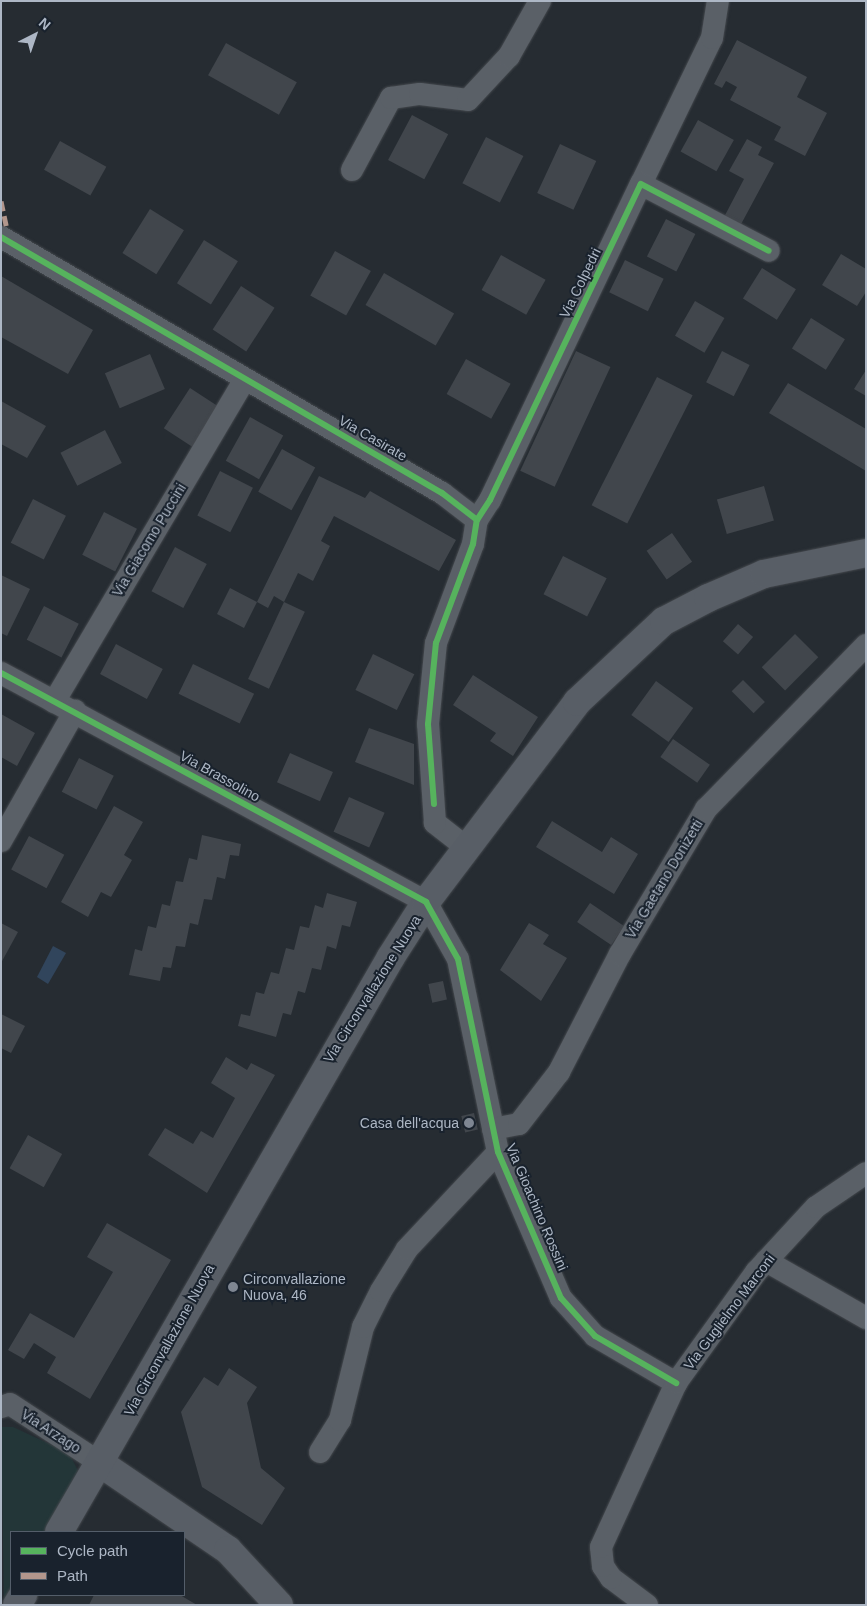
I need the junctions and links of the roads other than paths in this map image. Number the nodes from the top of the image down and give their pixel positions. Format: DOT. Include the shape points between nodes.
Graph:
graph roads {
  1 [pos="540,1"];
  2 [pos="718,1"];
  3 [pos="352,170"];
  4 [pos="640,184"];
  5 [pos="1,237"];
  6 [pos="769,251"];
  7 [pos="245,379"];
  8 [pos="477,520"];
  9 [pos="866,553"];
  10 [pos="866,645"];
  11 [pos="1,673"];
  12 [pos="54,702"];
  13 [pos="75,710"];
  14 [pos="1,841"];
  15 [pos="467,848"];
  16 [pos="426,902"];
  17 [pos="493,1129"];
  18 [pos="498,1152"];
  19 [pos="866,1173"];
  20 [pos="766,1261"];
  21 [pos="866,1318"];
  22 [pos="676,1383"];
  23 [pos="4,1403"];
  24 [pos="320,1452"];
  25 [pos="100,1463"];
  26 [pos="60,1531"];
  27 [pos="276,1601"];
  28 [pos="647,1605"];
  1 -- 3 [label="street" via="509,56 468,100 420,94 391,98"];
  2 -- 4 [label="street, Via Colpedri" via="712,38"];
  4 -- 6 [label="street"];
  4 -- 8 [label="street, Via Colpedri" via="490,500"];
  5 -- 7 [label="street, Via Casirate"];
  7 -- 8 [label="street, Via Casirate" via="442,493"];
  7 -- 12 [label="street, Via Giacomo Puccini"];
  8 -- 15 [label="street" via="473,544 436,643 428,724 435,823"];
  9 -- 15 [label="main road, Via Circonvallazione Nuova" via="764,574 664,621 576,702"];
  10 -- 17 [label="street, Via Gaetano Donizetti" via="706,808 620,954 559,1072 519,1124"];
  11 -- 12 [label="street, Via Brassolino"];
  12 -- 13 [label="street, Via Brassolino"];
  13 -- 14 [label="street"];
  13 -- 16 [label="street, Via Brassolino"];
  15 -- 16 [label="main road, Via Circonvallazione Nuova"];
  16 -- 17 [label="street, Via Gioachino Rossini" via="458,959"];
  16 -- 25 [label="main road, Via Circonvallazione Nuova" via="313,1086"];
  17 -- 18 [label="street, Via Gioachino Rossini"];
  18 -- 22 [label="street, Via Gioachino Rossini" via="561,1298 595,1336"];
  18 -- 24 [label="street" via="408,1249 381,1291 364,1328 340,1420"];
  19 -- 20 [label="street, Via Guglielmo Marconi" via="816,1207"];
  20 -- 21 [label="street"];
  20 -- 22 [label="street, Via Guglielmo Marconi"];
  22 -- 28 [label="street, Via Guglielmo Marconi" via="601,1547 603,1566 611,1578"];
  23 -- 25 [label="street, Via Arzago"];
  25 -- 26 [label="main road, Via Circonvallazione Nuova"];
  25 -- 27 [label="main road" via="228,1550"];
}
